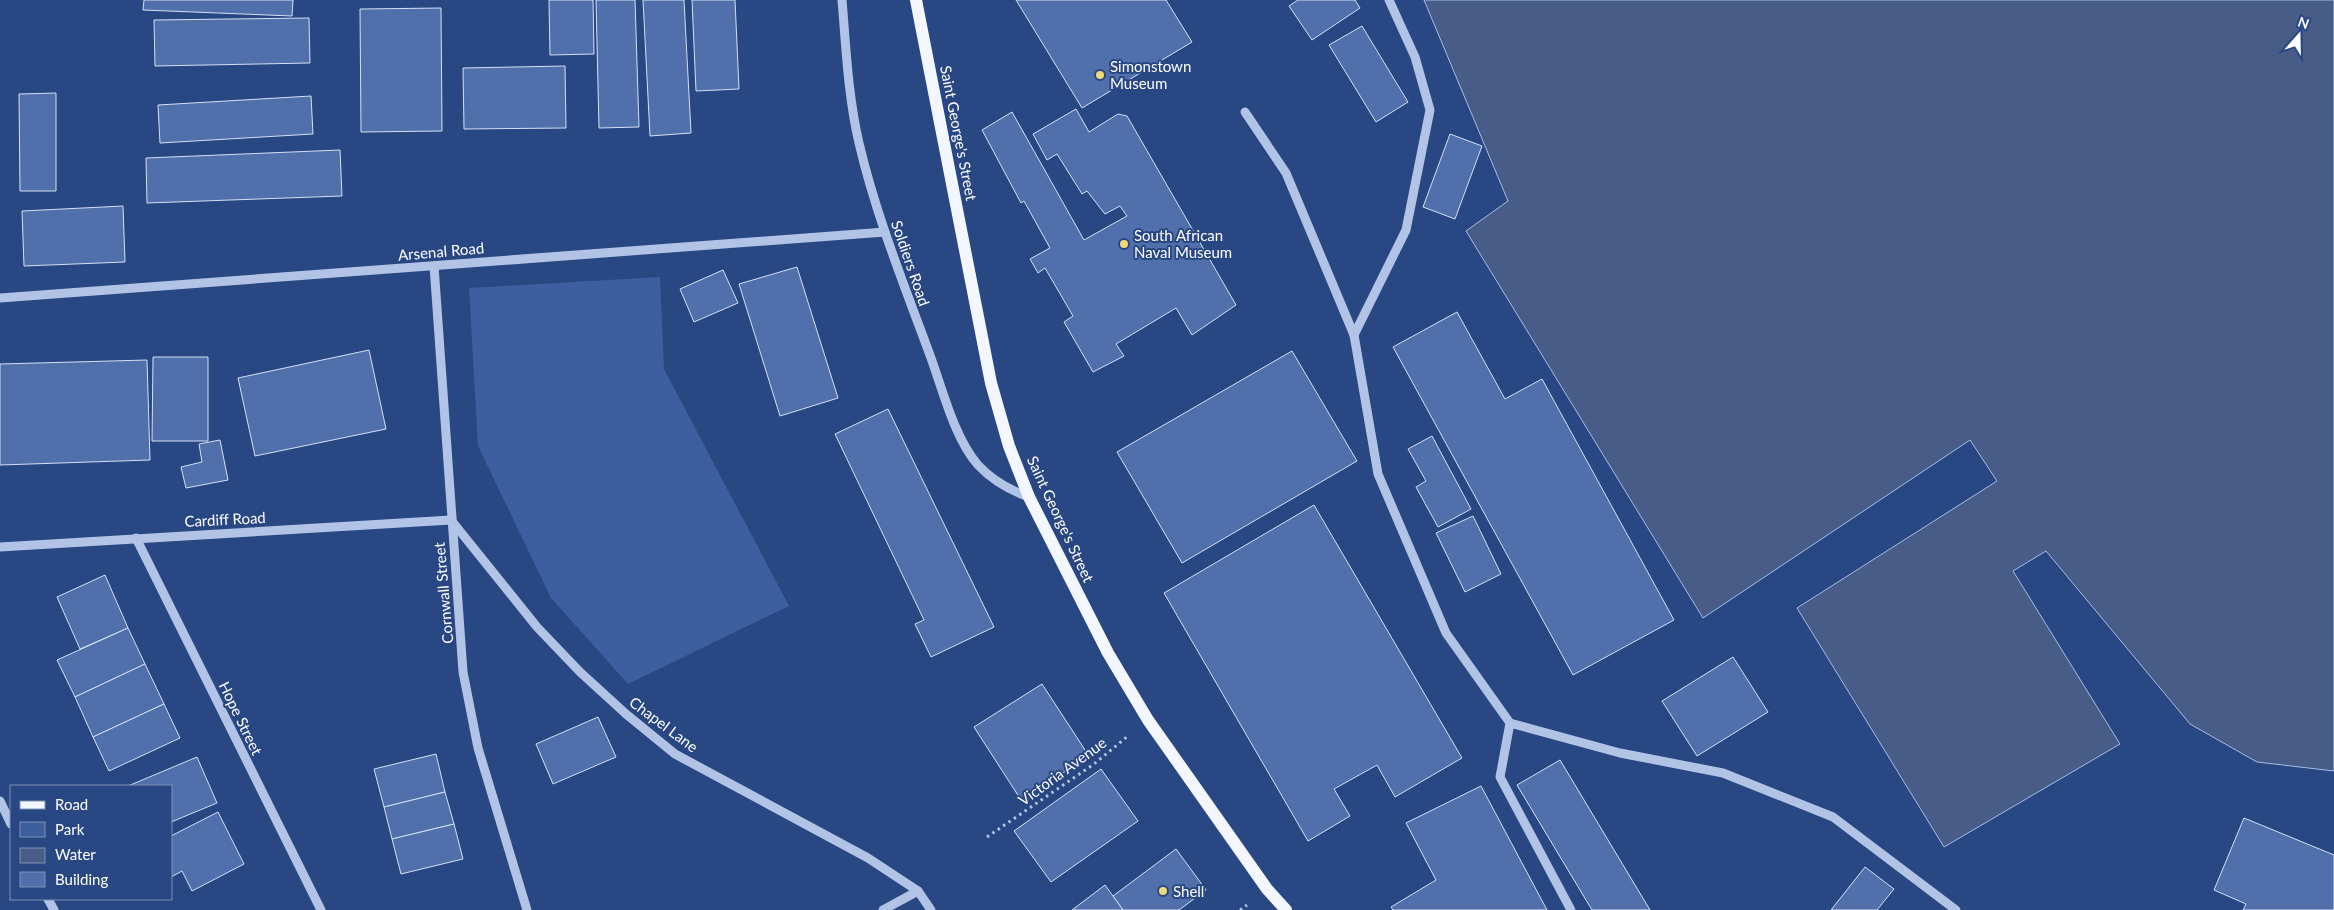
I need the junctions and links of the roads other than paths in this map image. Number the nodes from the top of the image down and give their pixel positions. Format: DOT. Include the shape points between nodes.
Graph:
graph roads {
  1 [pos="842,0"];
  2 [pos="916,0"];
  3 [pos="1389,0"];
  4 [pos="1245,112"];
  5 [pos="885,232"];
  6 [pos="434,266"];
  7 [pos="0,298"];
  8 [pos="1354,335"];
  9 [pos="1029,497"];
  10 [pos="451,520"];
  11 [pos="136,538"];
  12 [pos="0,547"];
  13 [pos="1510,723"];
  14 [pos="0,801"];
  15 [pos="10,822"];
  16 [pos="918,891"];
  17 [pos="321,910"];
  18 [pos="527,910"];
  19 [pos="883,910"];
  20 [pos="931,910"];
  21 [pos="1286,910"];
  22 [pos="1571,910"];
  23 [pos="1956,910"];
  1 -- 5 [label="street, Soldiers Road" via="849,81 859,142"];
  2 -- 9 [label="main road, Saint George's Street" via="991,383 1009,446"];
  3 -- 8 [label="street" via="1415,57 1430,110 1406,230"];
  4 -- 8 [label="street" via="1286,173"];
  5 -- 6 [label="street, Arsenal Road"];
  5 -- 9 [label="street, Soldiers Road" via="961,438 977,464 993,480"];
  6 -- 7 [label="street, Arsenal Road"];
  6 -- 10 [label="street, Cornwall Street"];
  8 -- 13 [label="street" via="1378,474 1446,633"];
  9 -- 21 [label="main road, Saint George's Street" via="1108,653 1148,720 1268,890"];
  10 -- 11 [label="street, Cardiff Road"];
  10 -- 16 [label="street, Chapel Lane" via="537,627 580,672 675,754 868,858"];
  10 -- 18 [label="street, Cornwall Street" via="463,672 470,710 478,748"];
  11 -- 12 [label="street, Cardiff Road"];
  11 -- 17 [label="street, Hope Street"];
  13 -- 22 [label="street" via="1500,777"];
  13 -- 23 [label="street" via="1620,753 1723,773 1833,816"];
  14 -- 15 [label="street"];
  16 -- 19 [label="street"];
  16 -- 20 [label="street, Chapel Lane"];
}
